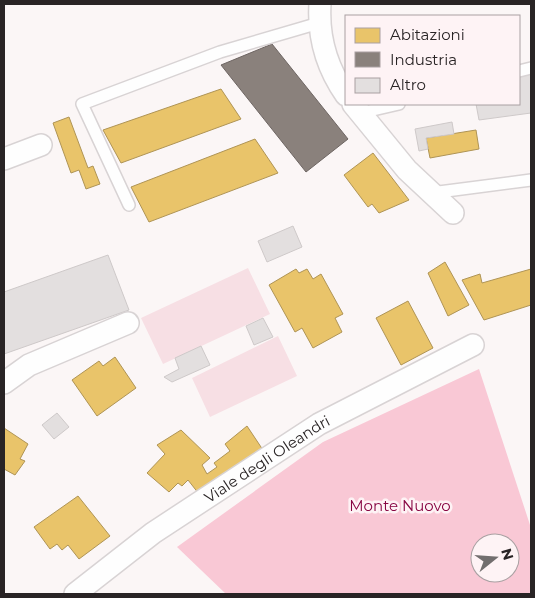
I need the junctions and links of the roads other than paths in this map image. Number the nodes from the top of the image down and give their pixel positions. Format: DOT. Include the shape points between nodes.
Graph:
graph roads {
  1 [pos="320,13"];
  2 [pos="345,94"];
  3 [pos="390,105"];
  4 [pos="356,109"];
  5 [pos="41,146"];
  6 [pos="4,159"];
  7 [pos="531,180"];
  8 [pos="431,193"];
  9 [pos="129,205"];
  10 [pos="452,213"];
  11 [pos="128,323"];
  12 [pos="473,345"];
  13 [pos="4,382"];
  14 [pos="75,594"];
  1 -- 2 [label="street" via="324,52"];
  1 -- 9 [label="lane" via="82,104"];
  3 -- 4 [label="lane"];
  4 -- 8 [label="street" via="407,170"];
  5 -- 6 [label="street"];
  7 -- 8 [label="lane"];
  8 -- 10 [label="street"];
  11 -- 13 [label="street" via="29,365"];
  12 -- 14 [label="street, Viale degli Oleandri" via="319,424 153,533"];
}
